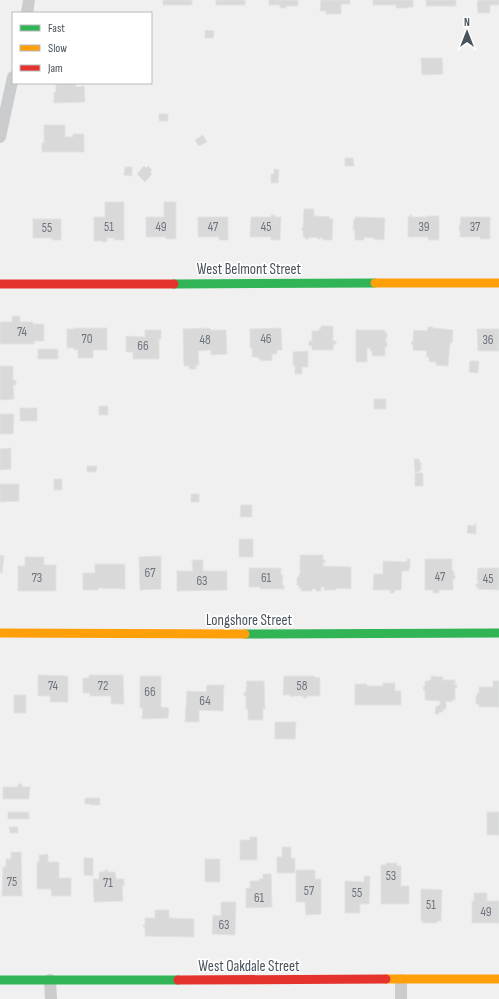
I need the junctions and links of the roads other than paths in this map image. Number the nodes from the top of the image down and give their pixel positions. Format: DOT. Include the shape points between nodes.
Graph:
graph roads {
  1 [pos="30,0"];
  2 [pos="27,12"];
  3 [pos="12,82"];
  4 [pos="0,137"];
  5 [pos="499,283"];
  6 [pos="0,284"];
  7 [pos="499,632"];
  8 [pos="0,633"];
  9 [pos="499,979"];
  10 [pos="0,980"];
  11 [pos="50,980"];
  12 [pos="402,980"];
  13 [pos="51,999"];
  14 [pos="401,999"];
  1 -- 2 [label="street"];
  3 -- 4 [label="street"];
  5 -- 6 [label="street, West Belmont Street"];
  7 -- 8 [label="street, Longshore Street"];
  9 -- 12 [label="street, West Oakdale Street"];
  10 -- 11 [label="street, West Oakdale Street"];
  11 -- 12 [label="street, West Oakdale Street"];
  11 -- 13 [label="street"];
  12 -- 14 [label="street"];
}
